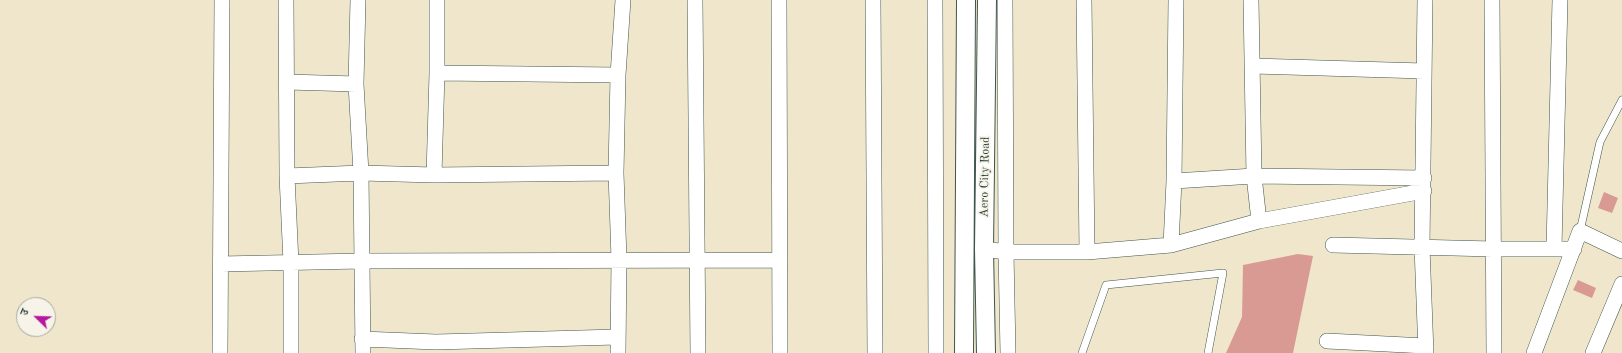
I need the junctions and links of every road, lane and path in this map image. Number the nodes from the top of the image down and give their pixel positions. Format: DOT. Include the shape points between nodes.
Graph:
graph roads {
  1 [pos="222,0"];
  2 [pos="286,0"];
  3 [pos="358,0"];
  4 [pos="437,0"];
  5 [pos="623,0"];
  6 [pos="695,0"];
  7 [pos="779,0"];
  8 [pos="873,0"];
  9 [pos="935,0"];
  10 [pos="966,0"];
  11 [pos="988,0"];
  12 [pos="1005,0"];
  13 [pos="1084,0"];
  14 [pos="1176,0"];
  15 [pos="1251,0"];
  16 [pos="1425,0"];
  17 [pos="1492,0"];
  18 [pos="1560,0"];
  19 [pos="1253,66"];
  20 [pos="1424,70"];
  21 [pos="437,73"];
  22 [pos="618,75"];
  23 [pos="287,82"];
  24 [pos="356,84"];
  25 [pos="1622,100"];
  26 [pos="361,173"];
  27 [pos="616,173"];
  28 [pos="434,175"];
  29 [pos="287,176"];
  30 [pos="1254,176"];
  31 [pos="1174,180"];
  32 [pos="1424,184"];
  33 [pos="1259,222"];
  34 [pos="1580,231"];
  35 [pos="1171,245"];
  36 [pos="1333,245"];
  37 [pos="1422,247"];
  38 [pos="1554,248"];
  39 [pos="984,249"];
  40 [pos="1493,249"];
  41 [pos="1574,249"];
  42 [pos="1622,251"];
  43 [pos="1006,252"];
  44 [pos="1087,252"];
  45 [pos="619,259"];
  46 [pos="780,260"];
  47 [pos="361,261"];
  48 [pos="696,261"];
  49 [pos="291,263"];
  50 [pos="221,264"];
  51 [pos="1622,284"];
  52 [pos="618,337"];
  53 [pos="1327,341"];
  54 [pos="363,346"];
  55 [pos="436,348"];
  56 [pos="1426,349"];
  57 [pos="220,353"];
  58 [pos="291,353"];
  59 [pos="618,353"];
  60 [pos="698,353"];
  61 [pos="780,353"];
  62 [pos="875,353"];
  63 [pos="936,353"];
  64 [pos="964,353"];
  65 [pos="986,353"];
  66 [pos="1008,353"];
  67 [pos="1082,353"];
  68 [pos="1208,353"];
  69 [pos="1494,353"];
  70 [pos="1534,353"];
  71 [pos="1593,353"];
  1 -- 50 [label="street"];
  2 -- 23 [label="street"];
  3 -- 24 [label="street"];
  4 -- 21 [label="street"];
  5 -- 22 [label="street"];
  6 -- 48 [label="street"];
  7 -- 46 [label="street"];
  8 -- 62 [label="street"];
  9 -- 63 [label="street"];
  10 -- 64 [label="street, Aero City Road"];
  11 -- 39 [label="street, Aero City Road"];
  12 -- 43 [label="street"];
  13 -- 44 [label="street"];
  14 -- 31 [label="street"];
  15 -- 19 [label="street"];
  16 -- 20 [label="street"];
  17 -- 40 [label="street"];
  18 -- 38 [label="street"];
  19 -- 20 [label="street"];
  19 -- 30 [label="street"];
  20 -- 32 [label="street"];
  21 -- 22 [label="street"];
  21 -- 28 [label="street"];
  22 -- 27 [label="street"];
  23 -- 24 [label="street"];
  23 -- 29 [label="street"];
  24 -- 26 [label="street"];
  25 -- 34 [label="lane" via="1600,142"];
  26 -- 28 [label="street"];
  26 -- 29 [label="street"];
  26 -- 47 [label="street"];
  27 -- 28 [label="street"];
  27 -- 45 [label="street"];
  29 -- 49 [label="street"];
  30 -- 31 [label="street"];
  30 -- 32 [label="street"];
  30 -- 33 [label="street"];
  31 -- 35 [label="street"];
  32 -- 33 [label="street"];
  32 -- 37 [label="street"];
  33 -- 35 [label="street"];
  34 -- 41 [label="street"];
  34 -- 42 [label="street"];
  35 -- 44 [label="street"];
  36 -- 37 [label="street"];
  37 -- 40 [label="street"];
  37 -- 56 [label="street"];
  38 -- 40 [label="street"];
  38 -- 41 [label="street"];
  39 -- 43 [label="street"];
  39 -- 65 [label="street, Aero City Road"];
  40 -- 69 [label="street"];
  41 -- 70 [label="street"];
  43 -- 44 [label="street"];
  43 -- 66 [label="street"];
  45 -- 47 [label="street"];
  45 -- 48 [label="street"];
  45 -- 52 [label="street"];
  46 -- 48 [label="street"];
  46 -- 61 [label="street"];
  47 -- 49 [label="street"];
  47 -- 54 [label="street"];
  48 -- 60 [label="street"];
  49 -- 50 [label="street"];
  49 -- 58 [label="street"];
  50 -- 57 [label="street"];
  51 -- 71 [label="street"];
  52 -- 55 [label="street"];
  52 -- 59 [label="street"];
  53 -- 56 [label="street"];
  54 -- 55 [label="street"];
  67 -- 68 [label="lane" via="1106,285 1223,273"];
}
